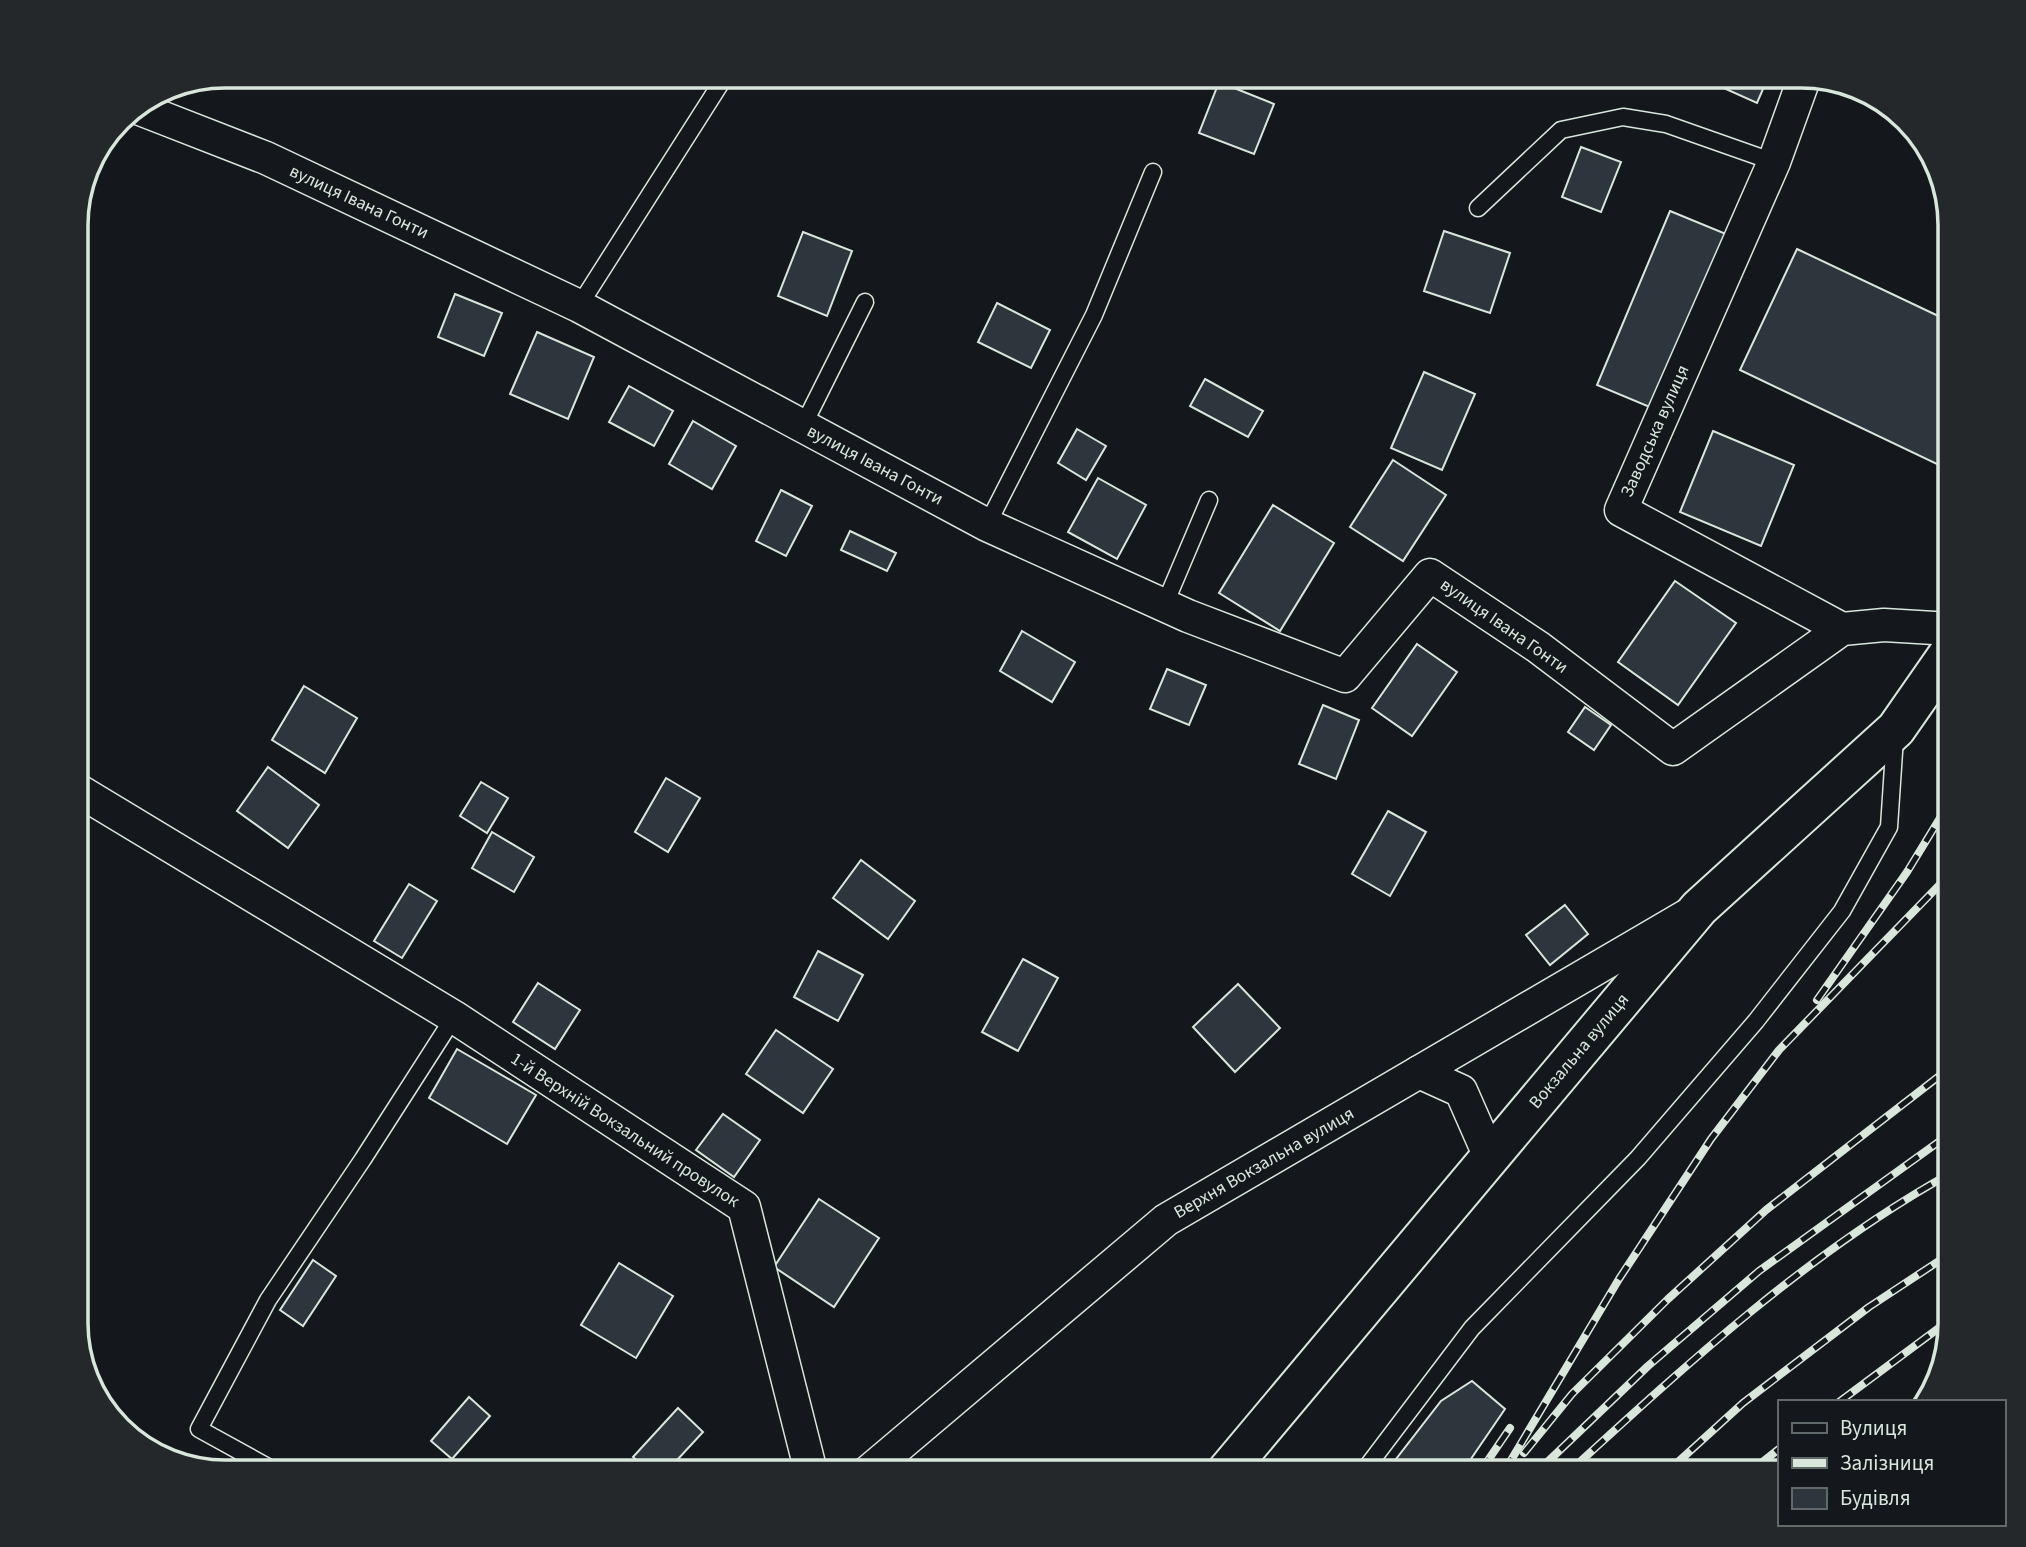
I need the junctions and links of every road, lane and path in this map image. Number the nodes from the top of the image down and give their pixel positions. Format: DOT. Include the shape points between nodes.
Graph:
graph roads {
  1 [pos="718,88"];
  2 [pos="1801,88"];
  3 [pos="147,112"];
  4 [pos="1774,162"];
  5 [pos="1153,172"];
  6 [pos="1478,208"];
  7 [pos="865,302"];
  8 [pos="579,306"];
  9 [pos="803,426"];
  10 [pos="1209,500"];
  11 [pos="987,525"];
  12 [pos="1164,606"];
  13 [pos="1938,628"];
  14 [pos="1842,629"];
  15 [pos="1938,669"];
  16 [pos="1896,729"];
  17 [pos="88,796"];
  18 [pos="1699,908"];
  19 [pos="454,1017"];
  20 [pos="1419,1072"];
  21 [pos="1490,1157"];
  22 [pos="255,1460"];
  23 [pos="808,1460"];
  24 [pos="882,1460"];
  25 [pos="1236,1460"];
  26 [pos="1372,1460"];
  1 -- 8 [label="lane"];
  2 -- 4 [label="street, Заводська вулиця"];
  3 -- 8 [label="street, вулиця Івана Гонти" via="266,158"];
  4 -- 6 [label="lane" via="1666,124 1623,117 1561,130"];
  4 -- 14 [label="street, Заводська вулиця" via="1621,510"];
  5 -- 11 [label="lane" via="1094,315"];
  7 -- 9 [label="lane"];
  8 -- 9 [label="street, вулиця Івана Гонти"];
  9 -- 11 [label="street, вулиця Івана Гонти"];
  10 -- 12 [label="lane"];
  11 -- 12 [label="street, вулиця Івана Гонти"];
  12 -- 14 [label="street, вулиця Івана Гонти" via="1345,676 1430,575 1538,647 1673,749"];
  13 -- 14 [label="street, вулиця Івана Гонти" via="1884,625"];
  15 -- 16 [label="main road, Вокзальна вулиця"];
  16 -- 18 [label="main road, Вокзальна вулиця"];
  16 -- 26 [label="lane" via="1888,827 1842,911 1756,1021 1638,1158 1472,1328"];
  17 -- 19 [label="street, 1-й Верхній Вокзальний провулок"];
  18 -- 20 [label="street, Верхня Вокзальна вулиця"];
  18 -- 21 [label="main road, Вокзальна вулиця"];
  19 -- 22 [label="lane" via="268,1300 199,1429"];
  19 -- 23 [label="street, 1-й Верхній Вокзальний провулок" via="744,1207"];
  20 -- 21 [label="street" via="1461,1091"];
  20 -- 24 [label="street, Верхня Вокзальна вулиця" via="1166,1220"];
  21 -- 25 [label="main road, Вокзальна вулиця"];
}
